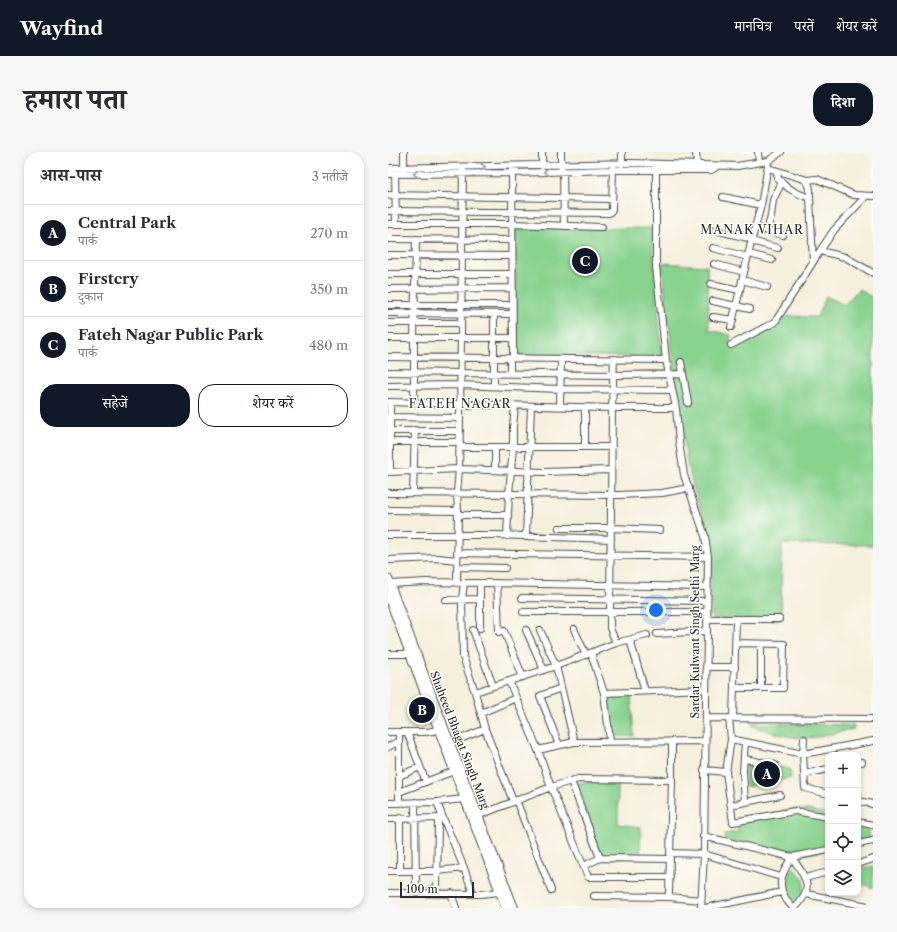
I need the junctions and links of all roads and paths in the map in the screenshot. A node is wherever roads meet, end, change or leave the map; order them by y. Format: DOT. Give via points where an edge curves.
graph roads {
  1 [pos="404,152"];
  2 [pos="542,152"];
  3 [pos="561,152"];
  4 [pos="622,152"];
  5 [pos="696,152"];
  6 [pos="758,152"];
  7 [pos="781,152"];
  8 [pos="768,161"];
  9 [pos="759,162"];
  10 [pos="622,164"];
  11 [pos="697,165"];
  12 [pos="512,166"];
  13 [pos="542,166"];
  14 [pos="724,166"];
  15 [pos="613,167"];
  16 [pos="656,167"];
  17 [pos="404,168"];
  18 [pos="562,168"];
  19 [pos="768,168"];
  20 [pos="393,170"];
  21 [pos="462,170"];
  22 [pos="777,171"];
  23 [pos="512,173"];
  24 [pos="388,174"];
  25 [pos="806,180"];
  26 [pos="782,182"];
  27 [pos="388,195"];
  28 [pos="396,195"];
  29 [pos="463,196"];
  30 [pos="866,196"];
  31 [pos="873,196"];
  32 [pos="513,197"];
  33 [pos="723,197"];
  34 [pos="564,198"];
  35 [pos="810,198"];
  36 [pos="612,199"];
  37 [pos="761,205"];
  38 [pos="388,211"];
  39 [pos="397,211"];
  40 [pos="512,211"];
  41 [pos="462,212"];
  42 [pos="564,212"];
  43 [pos="388,224"];
  44 [pos="396,224"];
  45 [pos="462,224"];
  46 [pos="512,224"];
  47 [pos="564,226"];
  48 [pos="602,227"];
  49 [pos="756,227"];
  50 [pos="715,230"];
  51 [pos="767,231"];
  52 [pos="782,235"];
  53 [pos="388,239"];
  54 [pos="416,239"];
  55 [pos="462,240"];
  56 [pos="512,240"];
  57 [pos="752,240"];
  58 [pos="713,248"];
  59 [pos="778,248"];
  60 [pos="820,251"];
  61 [pos="388,254"];
  62 [pos="416,255"];
  63 [pos="462,255"];
  64 [pos="748,255"];
  65 [pos="512,256"];
  66 [pos="772,260"];
  67 [pos="813,262"];
  68 [pos="714,264"];
  69 [pos="744,272"];
  70 [pos="873,273"];
  71 [pos="388,274"];
  72 [pos="416,274"];
  73 [pos="462,274"];
  74 [pos="512,274"];
  75 [pos="742,280"];
  76 [pos="711,284"];
  77 [pos="766,287"];
  78 [pos="462,288"];
  79 [pos="512,288"];
  80 [pos="388,289"];
  81 [pos="415,289"];
  82 [pos="740,290"];
  83 [pos="713,301"];
  84 [pos="415,304"];
  85 [pos="461,304"];
  86 [pos="388,305"];
  87 [pos="512,305"];
  88 [pos="736,306"];
  89 [pos="750,309"];
  90 [pos="388,313"];
  91 [pos="415,313"];
  92 [pos="461,314"];
  93 [pos="494,314"];
  94 [pos="512,314"];
  95 [pos="713,317"];
  96 [pos="733,320"];
  97 [pos="388,323"];
  98 [pos="415,323"];
  99 [pos="461,323"];
  100 [pos="731,327"];
  101 [pos="388,338"];
  102 [pos="414,338"];
  103 [pos="512,338"];
  104 [pos="460,339"];
  105 [pos="494,339"];
  106 [pos="731,344"];
  107 [pos="388,357"];
  108 [pos="414,357"];
  109 [pos="461,357"];
  110 [pos="494,358"];
  111 [pos="561,359"];
  112 [pos="614,359"];
  113 [pos="512,360"];
  114 [pos="666,360"];
  115 [pos="681,362"];
  116 [pos="388,372"];
  117 [pos="414,372"];
  118 [pos="460,373"];
  119 [pos="494,373"];
  120 [pos="510,373"];
  121 [pos="561,374"];
  122 [pos="683,374"];
  123 [pos="614,375"];
  124 [pos="669,375"];
  125 [pos="460,384"];
  126 [pos="414,385"];
  127 [pos="388,386"];
  128 [pos="494,386"];
  129 [pos="560,389"];
  130 [pos="613,389"];
  131 [pos="672,390"];
  132 [pos="389,402"];
  133 [pos="414,402"];
  134 [pos="688,403"];
  135 [pos="460,404"];
  136 [pos="515,406"];
  137 [pos="531,406"];
  138 [pos="560,407"];
  139 [pos="585,408"];
  140 [pos="612,408"];
  141 [pos="676,408"];
  142 [pos="389,418"];
  143 [pos="460,418"];
  144 [pos="415,430"];
  145 [pos="389,431"];
  146 [pos="460,431"];
  147 [pos="389,442"];
  148 [pos="415,442"];
  149 [pos="460,445"];
  150 [pos="529,446"];
  151 [pos="495,447"];
  152 [pos="514,447"];
  153 [pos="585,447"];
  154 [pos="612,447"];
  155 [pos="459,469"];
  156 [pos="494,470"];
  157 [pos="528,470"];
  158 [pos="611,470"];
  159 [pos="510,471"];
  160 [pos="389,472"];
  161 [pos="415,472"];
  162 [pos="689,488"];
  163 [pos="388,493"];
  164 [pos="413,493"];
  165 [pos="457,493"];
  166 [pos="509,494"];
  167 [pos="528,494"];
  168 [pos="611,495"];
  169 [pos="388,510"];
  170 [pos="458,513"];
  171 [pos="508,515"];
  172 [pos="559,528"];
  173 [pos="611,528"];
  174 [pos="660,530"];
  175 [pos="388,535"];
  176 [pos="458,536"];
  177 [pos="507,536"];
  178 [pos="526,537"];
  179 [pos="611,539"];
  180 [pos="457,556"];
  181 [pos="610,556"];
  182 [pos="708,557"];
  183 [pos="388,560"];
  184 [pos="457,567"];
  185 [pos="505,568"];
  186 [pos="389,581"];
  187 [pos="457,582"];
  188 [pos="464,583"];
  189 [pos="480,583"];
  190 [pos="497,583"];
  191 [pos="610,585"];
  192 [pos="707,587"];
  193 [pos="388,595"];
  194 [pos="522,598"];
  195 [pos="462,599"];
  196 [pos="480,599"];
  197 [pos="446,600"];
  198 [pos="610,600"];
  199 [pos="707,601"];
  200 [pos="610,611"];
  201 [pos="523,612"];
  202 [pos="707,612"];
  203 [pos="707,619"];
  204 [pos="736,619"];
  205 [pos="779,619"];
  206 [pos="480,628"];
  207 [pos="574,629"];
  208 [pos="473,630"];
  209 [pos="526,630"];
  210 [pos="540,630"];
  211 [pos="707,631"];
  212 [pos="657,634"];
  213 [pos="646,635"];
  214 [pos="630,640"];
  215 [pos="736,643"];
  216 [pos="616,644"];
  217 [pos="761,644"];
  218 [pos="388,654"];
  219 [pos="410,654"];
  220 [pos="589,654"];
  221 [pos="556,666"];
  222 [pos="706,666"];
  223 [pos="735,667"];
  224 [pos="544,670"];
  225 [pos="523,677"];
  226 [pos="509,681"];
  227 [pos="493,686"];
  228 [pos="560,688"];
  229 [pos="734,688"];
  230 [pos="760,688"];
  231 [pos="706,689"];
  232 [pos="645,691"];
  233 [pos="475,692"];
  234 [pos="604,693"];
  235 [pos="516,698"];
  236 [pos="480,713"];
  237 [pos="706,718"];
  238 [pos="731,718"];
  239 [pos="873,719"];
  240 [pos="441,729"];
  241 [pos="485,729"];
  242 [pos="388,732"];
  243 [pos="399,732"];
  244 [pos="407,732"];
  245 [pos="731,739"];
  246 [pos="804,739"];
  247 [pos="610,740"];
  248 [pos="672,740"];
  249 [pos="705,740"];
  250 [pos="399,741"];
  251 [pos="873,741"];
  252 [pos="574,742"];
  253 [pos="745,742"];
  254 [pos="450,743"];
  255 [pos="559,745"];
  256 [pos="388,747"];
  257 [pos="538,750"];
  258 [pos="803,754"];
  259 [pos="745,759"];
  260 [pos="775,765"];
  261 [pos="420,767"];
  262 [pos="704,770"];
  263 [pos="825,770"];
  264 [pos="454,771"];
  265 [pos="726,772"];
  266 [pos="804,774"];
  267 [pos="399,776"];
  268 [pos="672,780"];
  269 [pos="571,781"];
  270 [pos="426,782"];
  271 [pos="551,787"];
  272 [pos="399,792"];
  273 [pos="825,793"];
  274 [pos="780,795"];
  275 [pos="464,798"];
  276 [pos="514,801"];
  277 [pos="399,802"];
  278 [pos="415,802"];
  279 [pos="437,802"];
  280 [pos="745,802"];
  281 [pos="861,802"];
  282 [pos="388,803"];
  283 [pos="873,804"];
  284 [pos="731,805"];
  285 [pos="477,816"];
  286 [pos="825,816"];
  287 [pos="400,818"];
  288 [pos="415,818"];
  289 [pos="440,818"];
  290 [pos="388,819"];
  291 [pos="861,823"];
  292 [pos="873,825"];
  293 [pos="703,836"];
  294 [pos="873,841"];
  295 [pos="861,843"];
  296 [pos="825,851"];
  297 [pos="704,854"];
  298 [pos="670,856"];
  299 [pos="792,857"];
  300 [pos="600,858"];
  301 [pos="873,860"];
  302 [pos="861,863"];
  303 [pos="584,866"];
  304 [pos="464,868"];
  305 [pos="416,870"];
  306 [pos="388,871"];
  307 [pos="400,871"];
  308 [pos="437,871"];
  309 [pos="825,873"];
  310 [pos="670,877"];
  311 [pos="781,877"];
  312 [pos="805,878"];
  313 [pos="551,890"];
  314 [pos="500,892"];
  315 [pos="782,892"];
  316 [pos="388,893"];
  317 [pos="416,893"];
  318 [pos="431,893"];
  319 [pos="451,893"];
  320 [pos="473,893"];
  321 [pos="669,893"];
  322 [pos="806,894"];
  323 [pos="594,896"];
  324 [pos="701,900"];
  325 [pos="873,907"];
  326 [pos="456,908"];
  327 [pos="506,908"];
  328 [pos="514,908"];
  329 [pos="701,908"];
  330 [pos="705,908"];
  331 [pos="794,908"];
  1 -- 17 [label="street"];
  2 -- 13 [label="street"];
  3 -- 18 [label="street"];
  4 -- 10 [label="street"];
  5 -- 11 [label="street"];
  6 -- 9 [label="street"];
  7 -- 8 [label="street"];
  8 -- 9 [label="street"];
  8 -- 19 [label="street"];
  9 -- 14 [label="street"];
  10 -- 15 [label="street"];
  10 -- 16 [label="street"];
  11 -- 14 [label="street"];
  11 -- 16 [label="street"];
  12 -- 13 [label="street"];
  21 -- 12 [label="street, one-way"];
  12 -- 23 [label="street"];
  13 -- 18 [label="street"];
  14 -- 16 [label="street" via="711,170"];
  15 -- 16 [label="street"];
  15 -- 18 [label="street"];
  15 -- 36 [label="street"];
  16 -- 114 [label="street, Sardar Kulwant Singh Sethi Marg" via="656,266"];
  17 -- 20 [label="street"];
  17 -- 21 [label="street"];
  18 -- 23 [label="street, one-way"];
  18 -- 34 [label="street"];
  19 -- 22 [label="street"];
  19 -- 37 [label="street"];
  21 -- 20 [label="street, one-way"];
  20 -- 24 [label="street"];
  20 -- 28 [label="street"];
  21 -- 23 [label="street"];
  21 -- 29 [label="street"];
  22 -- 25 [label="street"];
  22 -- 26 [label="street" via="778,179"];
  23 -- 32 [label="street"];
  25 -- 30 [label="street" via="817,179 854,194"];
  25 -- 35 [label="street" via="810,188"];
  26 -- 35 [label="street" via="793,191"];
  26 -- 51 [label="street" via="773,200"];
  27 -- 28 [label="street"];
  28 -- 29 [label="street"];
  28 -- 39 [label="street"];
  29 -- 32 [label="street"];
  29 -- 41 [label="street"];
  30 -- 31 [label="street"];
  30 -- 60 [label="street" via="834,230"];
  32 -- 34 [label="street"];
  32 -- 40 [label="street"];
  33 -- 37 [label="street"];
  34 -- 36 [label="street"];
  34 -- 42 [label="street"];
  35 -- 67 [label="street"];
  36 -- 42 [label="street" via="612,210 609,213"];
  37 -- 49 [label="street"];
  38 -- 39 [label="street"];
  39 -- 41 [label="street"];
  39 -- 44 [label="street"];
  40 -- 41 [label="street"];
  40 -- 42 [label="street"];
  40 -- 46 [label="street"];
  41 -- 45 [label="street"];
  42 -- 47 [label="street"];
  43 -- 44 [label="street"];
  44 -- 45 [label="street"];
  45 -- 46 [label="street"];
  45 -- 55 [label="street"];
  46 -- 47 [label="street"];
  46 -- 56 [label="street"];
  47 -- 48 [label="street"];
  49 -- 51 [label="street"];
  49 -- 57 [label="street"];
  50 -- 57 [label="street"];
  51 -- 52 [label="street"];
  53 -- 54 [label="street"];
  54 -- 55 [label="street"];
  54 -- 62 [label="street"];
  55 -- 56 [label="street"];
  55 -- 63 [label="street"];
  56 -- 65 [label="street"];
  57 -- 59 [label="street"];
  57 -- 64 [label="street"];
  58 -- 64 [label="street"];
  60 -- 67 [label="street"];
  60 -- 70 [label="street" via="845,257"];
  61 -- 62 [label="street"];
  62 -- 63 [label="street"];
  62 -- 72 [label="street"];
  63 -- 65 [label="street"];
  63 -- 73 [label="street"];
  64 -- 66 [label="street"];
  64 -- 69 [label="street"];
  65 -- 74 [label="street"];
  67 -- 106 [label="street" via="775,322"];
  68 -- 69 [label="street"];
  69 -- 75 [label="street"];
  71 -- 72 [label="street"];
  72 -- 73 [label="street"];
  72 -- 81 [label="street"];
  73 -- 74 [label="street"];
  73 -- 78 [label="street"];
  74 -- 79 [label="street"];
  75 -- 77 [label="street"];
  75 -- 82 [label="street"];
  76 -- 82 [label="street"];
  78 -- 79 [label="street"];
  78 -- 81 [label="street"];
  78 -- 85 [label="street"];
  79 -- 87 [label="street"];
  80 -- 81 [label="street"];
  81 -- 84 [label="street"];
  82 -- 88 [label="street"];
  83 -- 88 [label="street"];
  84 -- 85 [label="street"];
  84 -- 86 [label="street"];
  84 -- 91 [label="street"];
  85 -- 87 [label="street"];
  85 -- 92 [label="street"];
  87 -- 94 [label="street"];
  88 -- 89 [label="street"];
  88 -- 96 [label="street"];
  90 -- 91 [label="street"];
  91 -- 92 [label="street"];
  91 -- 98 [label="street"];
  92 -- 93 [label="street"];
  92 -- 99 [label="street"];
  93 -- 94 [label="street"];
  93 -- 105 [label="street"];
  94 -- 103 [label="street"];
  95 -- 96 [label="street"];
  96 -- 100 [label="street"];
  97 -- 98 [label="street"];
  98 -- 99 [label="street"];
  98 -- 102 [label="street"];
  99 -- 104 [label="street"];
  101 -- 102 [label="street"];
  102 -- 104 [label="street"];
  102 -- 108 [label="street"];
  103 -- 105 [label="street"];
  103 -- 113 [label="street"];
  104 -- 105 [label="street"];
  104 -- 109 [label="street"];
  105 -- 110 [label="street"];
  107 -- 108 [label="street"];
  108 -- 109 [label="street"];
  108 -- 117 [label="street"];
  109 -- 110 [label="street"];
  109 -- 118 [label="street"];
  110 -- 113 [label="street"];
  110 -- 119 [label="street"];
  111 -- 112 [label="street"];
  111 -- 113 [label="street"];
  111 -- 121 [label="street"];
  112 -- 114 [label="street"];
  112 -- 123 [label="street"];
  113 -- 120 [label="street"];
  114 -- 124 [label="street, Sardar Kulwant Singh Sethi Marg"];
  115 -- 122 [label="street"];
  116 -- 117 [label="street"];
  117 -- 118 [label="street"];
  117 -- 126 [label="street"];
  118 -- 119 [label="street"];
  118 -- 125 [label="street"];
  119 -- 120 [label="street"];
  119 -- 128 [label="street"];
  120 -- 121 [label="street"];
  121 -- 123 [label="street"];
  121 -- 129 [label="street"];
  122 -- 124 [label="street"];
  122 -- 134 [label="street"];
  123 -- 124 [label="street"];
  123 -- 130 [label="street"];
  124 -- 131 [label="street, Sardar Kulwant Singh Sethi Marg"];
  125 -- 126 [label="street"];
  125 -- 128 [label="street"];
  125 -- 135 [label="street"];
  126 -- 127 [label="street"];
  126 -- 133 [label="street"];
  128 -- 129 [label="street"];
  129 -- 130 [label="street"];
  129 -- 138 [label="street"];
  130 -- 131 [label="street"];
  130 -- 140 [label="street"];
  131 -- 141 [label="street, Sardar Kulwant Singh Sethi Marg"];
  132 -- 133 [label="street"];
  132 -- 142 [label="street"];
  133 -- 135 [label="street"];
  135 -- 136 [label="street"];
  135 -- 143 [label="street"];
  136 -- 137 [label="street"];
  136 -- 152 [label="street"];
  137 -- 138 [label="street"];
  137 -- 150 [label="street"];
  138 -- 139 [label="street"];
  139 -- 140 [label="street"];
  139 -- 153 [label="street"];
  140 -- 141 [label="street"];
  140 -- 154 [label="street"];
  141 -- 162 [label="street, Sardar Kulwant Singh Sethi Marg" via="678,442"];
  142 -- 143 [label="street"];
  142 -- 145 [label="street"];
  143 -- 146 [label="street"];
  144 -- 145 [label="street"];
  144 -- 146 [label="street"];
  144 -- 148 [label="street"];
  145 -- 147 [label="street"];
  146 -- 149 [label="street"];
  147 -- 148 [label="street"];
  147 -- 160 [label="street"];
  148 -- 149 [label="street"];
  148 -- 161 [label="street"];
  149 -- 151 [label="street"];
  149 -- 155 [label="street"];
  150 -- 152 [label="street"];
  150 -- 153 [label="street"];
  150 -- 157 [label="street"];
  151 -- 152 [label="street"];
  151 -- 156 [label="street"];
  152 -- 159 [label="street"];
  153 -- 154 [label="street"];
  154 -- 158 [label="street"];
  155 -- 156 [label="street"];
  155 -- 161 [label="street"];
  155 -- 165 [label="street"];
  156 -- 159 [label="street"];
  157 -- 158 [label="street"];
  157 -- 159 [label="street"];
  157 -- 167 [label="street"];
  158 -- 168 [label="street"];
  159 -- 166 [label="street"];
  160 -- 161 [label="street"];
  161 -- 164 [label="street"];
  162 -- 168 [label="street" via="662,493"];
  162 -- 182 [label="street, Sardar Kulwant Singh Sethi Marg" via="705,536"];
  163 -- 164 [label="street"];
  164 -- 165 [label="street"];
  165 -- 166 [label="street"];
  165 -- 170 [label="street"];
  166 -- 167 [label="street"];
  166 -- 171 [label="street"];
  167 -- 168 [label="street"];
  167 -- 178 [label="street"];
  168 -- 173 [label="street"];
  169 -- 170 [label="street"];
  170 -- 171 [label="street"];
  170 -- 176 [label="street"];
  171 -- 177 [label="street"];
  172 -- 173 [label="street"];
  173 -- 174 [label="street"];
  173 -- 179 [label="street"];
  175 -- 176 [label="street"];
  176 -- 177 [label="street"];
  176 -- 180 [label="street"];
  177 -- 178 [label="street"];
  178 -- 179 [label="street"];
  179 -- 181 [label="street"];
  180 -- 181 [label="street"];
  180 -- 183 [label="street"];
  180 -- 184 [label="street"];
  181 -- 182 [label="street"];
  181 -- 191 [label="street"];
  182 -- 192 [label="street, Sardar Kulwant Singh Sethi Marg"];
  184 -- 185 [label="street"];
  184 -- 187 [label="street"];
  186 -- 187 [label="street"];
  186 -- 240 [label="main road, Shaheed Bhagat Singh Marg"];
  187 -- 188 [label="street"];
  188 -- 189 [label="street"];
  188 -- 195 [label="street"];
  189 -- 190 [label="street"];
  189 -- 196 [label="street"];
  190 -- 191 [label="street"];
  190 -- 225 [label="street" via="502,632"];
  191 -- 192 [label="street"];
  191 -- 198 [label="street"];
  192 -- 199 [label="street, Sardar Kulwant Singh Sethi Marg"];
  193 -- 219 [label="main road, Shaheed Bhagat Singh Marg"];
  194 -- 198 [label="street"];
  195 -- 196 [label="street"];
  195 -- 197 [label="street"];
  195 -- 233 [label="street" via="463,657"];
  196 -- 206 [label="street"];
  198 -- 199 [label="street"];
  198 -- 200 [label="street"];
  199 -- 202 [label="street, Sardar Kulwant Singh Sethi Marg"];
  200 -- 201 [label="street"];
  200 -- 202 [label="street"];
  200 -- 216 [label="street" via="610,628"];
  202 -- 203 [label="street, Sardar Kulwant Singh Sethi Marg"];
  203 -- 204 [label="street"];
  203 -- 211 [label="street, Sardar Kulwant Singh Sethi Marg"];
  204 -- 205 [label="street"];
  204 -- 215 [label="street"];
  207 -- 220 [label="street"];
  208 -- 227 [label="street"];
  209 -- 224 [label="street"];
  210 -- 221 [label="street"];
  211 -- 212 [label="street"];
  211 -- 222 [label="street, Sardar Kulwant Singh Sethi Marg"];
  213 -- 214 [label="street"];
  214 -- 216 [label="street"];
  214 -- 232 [label="street"];
  215 -- 217 [label="street"];
  215 -- 223 [label="street"];
  216 -- 220 [label="street"];
  217 -- 230 [label="street"];
  217 -- 230 [label="street" via="784,644 783,688"];
  218 -- 219 [label="street"];
  219 -- 240 [label="main road, Shaheed Bhagat Singh Marg"];
  220 -- 221 [label="street"];
  220 -- 234 [label="street"];
  221 -- 224 [label="street"];
  221 -- 228 [label="street"];
  222 -- 223 [label="street"];
  222 -- 231 [label="street, Sardar Kulwant Singh Sethi Marg"];
  223 -- 229 [label="street"];
  224 -- 225 [label="street"];
  225 -- 226 [label="street"];
  226 -- 227 [label="street"];
  226 -- 235 [label="street"];
  227 -- 233 [label="street"];
  228 -- 252 [label="street"];
  228 -- 255 [label="street" via="540,696"];
  229 -- 230 [label="street"];
  229 -- 238 [label="street"];
  231 -- 232 [label="street"];
  231 -- 237 [label="street, Sardar Kulwant Singh Sethi Marg"];
  232 -- 234 [label="street"];
  233 -- 236 [label="street"];
  234 -- 247 [label="street"];
  235 -- 236 [label="street"];
  235 -- 257 [label="street"];
  236 -- 241 [label="street"];
  237 -- 238 [label="street"];
  237 -- 249 [label="street, Sardar Kulwant Singh Sethi Marg"];
  238 -- 239 [label="street"];
  238 -- 245 [label="street"];
  240 -- 244 [label="street"];
  240 -- 254 [label="main road, Shaheed Bhagat Singh Marg"];
  240 -- 264 [label="main road, Shaheed Bhagat Singh Marg"];
  241 -- 254 [label="street"];
  241 -- 276 [label="street"];
  242 -- 243 [label="street"];
  243 -- 244 [label="street"];
  243 -- 250 [label="street"];
  244 -- 261 [label="street"];
  245 -- 253 [label="street"];
  245 -- 265 [label="street"];
  246 -- 258 [label="street"];
  247 -- 248 [label="street"];
  247 -- 252 [label="street"];
  248 -- 249 [label="street"];
  248 -- 268 [label="street"];
  249 -- 262 [label="street, Sardar Kulwant Singh Sethi Marg"];
  250 -- 256 [label="street"];
  250 -- 267 [label="street"];
  251 -- 258 [label="street"];
  252 -- 255 [label="street"];
  253 -- 258 [label="street"];
  253 -- 259 [label="street"];
  254 -- 285 [label="main road, Shaheed Bhagat Singh Marg"];
  255 -- 257 [label="street"];
  257 -- 271 [label="street"];
  258 -- 266 [label="street"];
  259 -- 260 [label="street"];
  259 -- 280 [label="street"];
  261 -- 267 [label="street"];
  261 -- 270 [label="street"];
  262 -- 265 [label="street"];
  262 -- 293 [label="street, Sardar Kulwant Singh Sethi Marg"];
  263 -- 266 [label="street"];
  264 -- 270 [label="street"];
  264 -- 275 [label="main road, Shaheed Bhagat Singh Marg"];
  265 -- 284 [label="street"];
  266 -- 273 [label="street" via="805,788"];
  267 -- 272 [label="street"];
  268 -- 269 [label="street"];
  268 -- 298 [label="street"];
  269 -- 271 [label="street"];
  269 -- 300 [label="street"];
  270 -- 272 [label="street"];
  271 -- 276 [label="street"];
  271 -- 303 [label="street"];
  272 -- 277 [label="street"];
  274 -- 280 [label="street"];
  275 -- 279 [label="street"];
  275 -- 314 [label="main road, Shaheed Bhagat Singh Marg"];
  276 -- 285 [label="street"];
  276 -- 313 [label="street"];
  277 -- 278 [label="street"];
  277 -- 282 [label="street"];
  278 -- 279 [label="street"];
  278 -- 288 [label="street"];
  279 -- 289 [label="street"];
  280 -- 284 [label="street"];
  281 -- 283 [label="street"];
  284 -- 286 [label="street" via="733,822 795,811"];
  285 -- 328 [label="main road, Shaheed Bhagat Singh Marg"];
  287 -- 288 [label="street"];
  287 -- 290 [label="street"];
  287 -- 307 [label="street"];
  288 -- 289 [label="street"];
  288 -- 305 [label="street"];
  289 -- 304 [label="street"];
  289 -- 308 [label="street"];
  291 -- 292 [label="street"];
  293 -- 297 [label="street, Sardar Kulwant Singh Sethi Marg"];
  293 -- 299 [label="street"];
  294 -- 295 [label="street"];
  296 -- 299 [label="street"];
  297 -- 298 [label="street"];
  297 -- 311 [label="street"];
  297 -- 324 [label="street, Sardar Kulwant Singh Sethi Marg"];
  298 -- 300 [label="street"];
  298 -- 310 [label="street"];
  299 -- 311 [label="street"];
  299 -- 312 [label="street"];
  300 -- 303 [label="street"];
  301 -- 302 [label="street"];
  303 -- 310 [label="street" via="588,877"];
  304 -- 308 [label="street"];
  304 -- 320 [label="street"];
  305 -- 307 [label="street"];
  305 -- 308 [label="street"];
  305 -- 317 [label="street"];
  306 -- 307 [label="street"];
  308 -- 318 [label="street" via="437,889 431,889"];
  309 -- 312 [label="street"];
  310 -- 321 [label="street"];
  311 -- 315 [label="street"];
  312 -- 322 [label="street"];
  314 -- 320 [label="street"];
  314 -- 327 [label="main road, Shaheed Bhagat Singh Marg"];
  315 -- 330 [label="street"];
  315 -- 331 [label="street" via="786,901"];
  316 -- 317 [label="street"];
  317 -- 318 [label="street"];
  318 -- 319 [label="street"];
  319 -- 320 [label="street"];
  319 -- 326 [label="street"];
  322 -- 325 [label="street"];
  322 -- 331 [label="street"];
  323 -- 324 [label="street"];
  324 -- 329 [label="street, Sardar Kulwant Singh Sethi Marg"];
}
